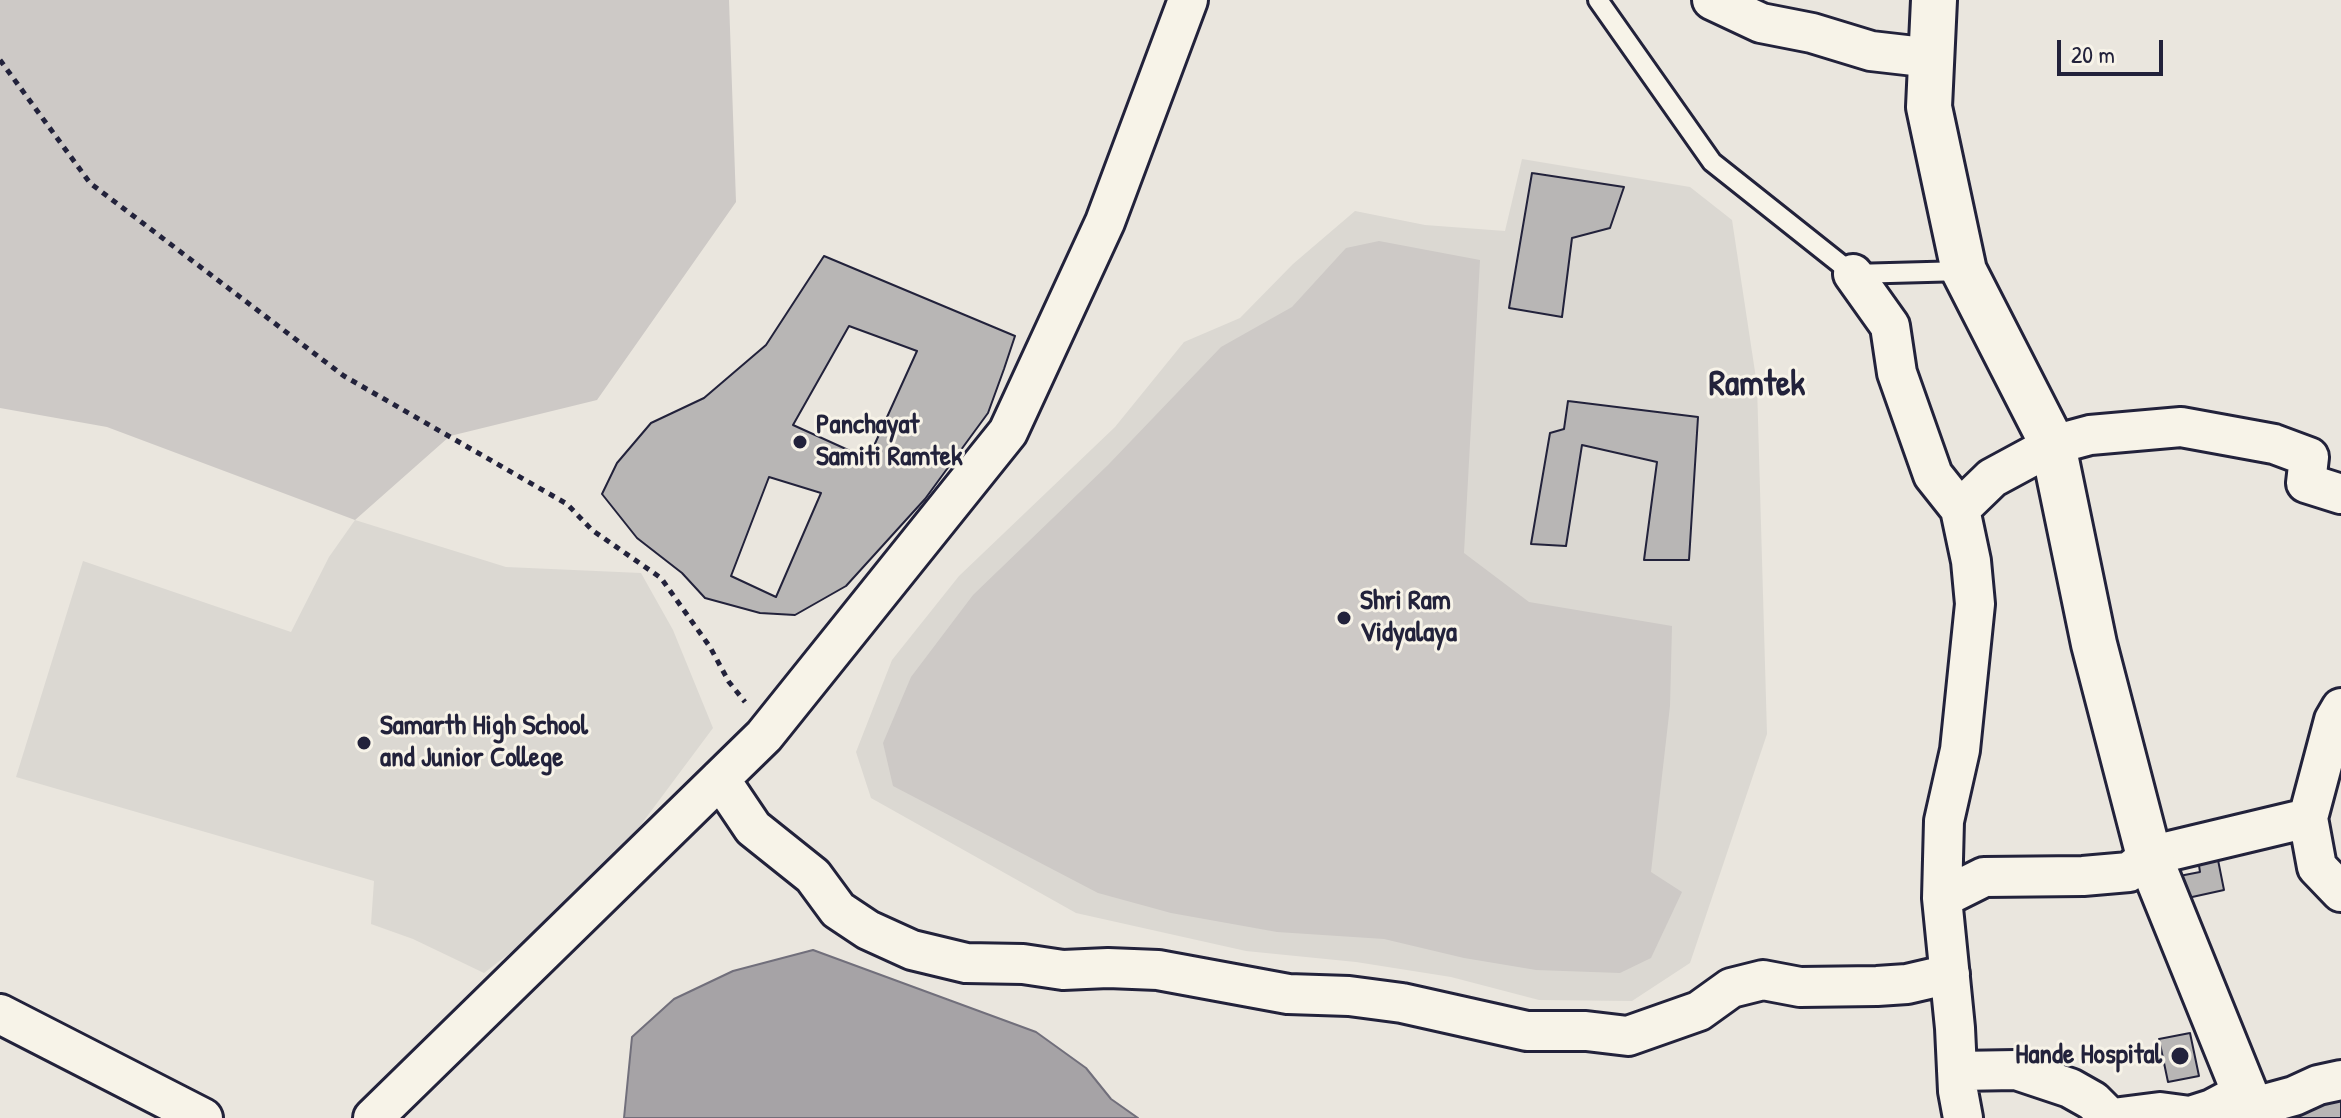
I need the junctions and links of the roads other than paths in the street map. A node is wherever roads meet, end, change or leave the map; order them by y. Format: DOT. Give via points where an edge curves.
graph roads {
  1 [pos="1188,0"];
  2 [pos="1598,0"];
  3 [pos="1712,0"];
  4 [pos="1934,0"];
  5 [pos="1932,58"];
  6 [pos="1964,271"];
  7 [pos="1853,274"];
  8 [pos="2053,445"];
  9 [pos="2341,494"];
  10 [pos="1960,509"];
  11 [pos="2341,708"];
  12 [pos="720,779"];
  13 [pos="2308,818"];
  14 [pos="2149,856"];
  15 [pos="2341,892"];
  16 [pos="1942,898"];
  17 [pos="1950,974"];
  18 [pos="0,1014"];
  19 [pos="1957,1071"];
  20 [pos="2341,1080"];
  21 [pos="2250,1106"];
  22 [pos="203,1118"];
  23 [pos="373,1118"];
  24 [pos="1963,1118"];
  25 [pos="2112,1118"];
  1 -- 12 [label="street" via="1105,222 1008,432 768,731"];
  2 -- 7 [label="lane" via="1712,162"];
  3 -- 5 [label="street" via="1761,23 1871,51"];
  4 -- 5 [label="main road"];
  5 -- 6 [label="main road" via="1929,107"];
  6 -- 7 [label="lane"];
  6 -- 8 [label="main road"];
  7 -- 10 [label="street" via="1890,326 1897,373 1933,475"];
  8 -- 9 [label="street" via="2090,435 2181,427 2274,444 2309,457 2306,483"];
  8 -- 10 [label="street" via="1992,478"];
  8 -- 14 [label="main road" via="2094,644"];
  10 -- 16 [label="street" via="1975,604 1960,750 1944,821"];
  11 -- 13 [label="street"];
  12 -- 17 [label="street" via="753,828 813,876 838,910 912,950 966,963 1158,970 1288,994 1402,1003 1527,1031 1628,1036 1699,1011 1731,988 1763,980 1800,987 1877,986"];
  12 -- 23 [label="street"];
  13 -- 14 [label="street"];
  13 -- 15 [label="street" via="2317,867"];
  14 -- 16 [label="street" via="2129,872 1984,877"];
  14 -- 21 [label="main road"];
  16 -- 17 [label="street"];
  17 -- 19 [label="street"];
  18 -- 22 [label="street"];
  19 -- 24 [label="street"];
  19 -- 25 [label="street" via="2016,1070 2070,1088"];
  20 -- 21 [label="street"];
  21 -- 25 [label="street" via="2190,1116 2160,1112"];
}
